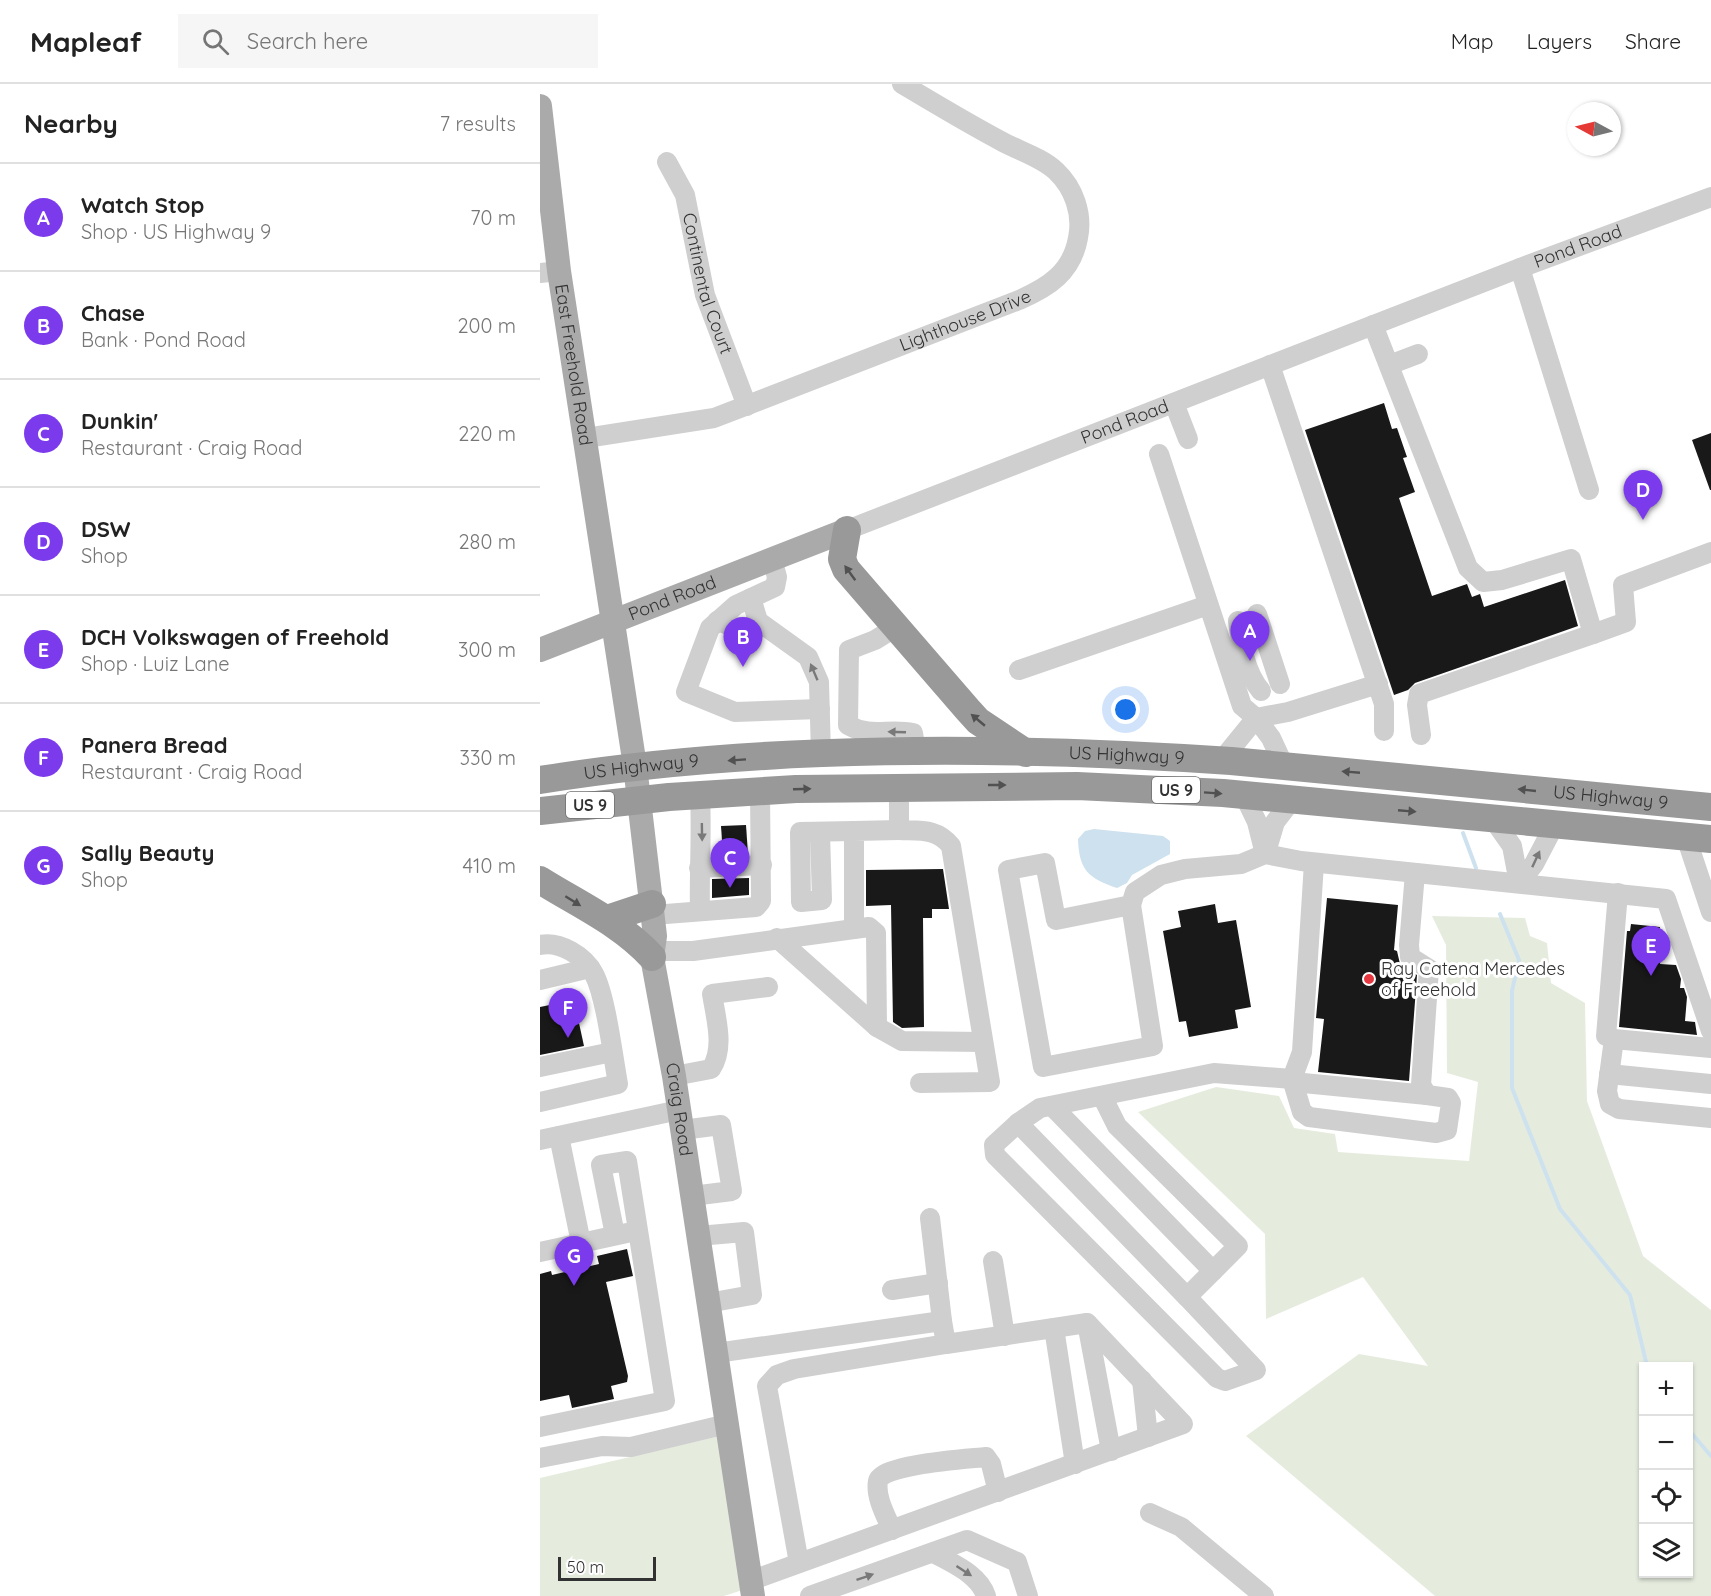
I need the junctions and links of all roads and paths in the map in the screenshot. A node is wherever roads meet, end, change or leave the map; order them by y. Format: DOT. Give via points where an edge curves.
graph roads {
  1 [pos="902,84"];
  2 [pos="540,106"];
  3 [pos="667,162"];
  4 [pos="1711,197"];
  5 [pos="1520,268"];
  6 [pos="549,272"];
  7 [pos="1373,325"];
  8 [pos="1418,354"];
  9 [pos="1270,365"];
  10 [pos="1389,365"];
  11 [pos="1174,403"];
  12 [pos="747,406"];
  13 [pos="586,438"];
  14 [pos="1188,439"];
  15 [pos="1159,454"];
  16 [pos="1590,490"];
  17 [pos="847,530"];
  18 [pos="1711,552"];
  19 [pos="772,559"];
  20 [pos="751,598"];
  21 [pos="1208,605"];
  22 [pos="1257,614"];
  23 [pos="717,621"];
  24 [pos="612,623"];
  25 [pos="896,627"];
  26 [pos="1593,634"];
  27 [pos="790,644"];
  28 [pos="540,650"];
  29 [pos="1019,670"];
  30 [pos="1378,684"];
  31 [pos="1239,699"];
  32 [pos="820,709"];
  33 [pos="1256,718"];
  34 [pos="1384,731"];
  35 [pos="1421,735"];
  36 [pos="862,743"];
  37 [pos="1026,753"];
  38 [pos="822,755"];
  39 [pos="1221,760"];
  40 [pos="635,766"];
  41 [pos="1284,766"];
  42 [pos="540,780"];
  43 [pos="899,786"];
  44 [pos="760,791"];
  45 [pos="700,795"];
  46 [pos="1244,795"];
  47 [pos="639,800"];
  48 [pos="1292,800"];
  49 [pos="1711,807"];
  50 [pos="540,811"];
  51 [pos="1493,819"];
  52 [pos="1555,824"];
  53 [pos="899,830"];
  54 [pos="854,831"];
  55 [pos="820,833"];
  56 [pos="1698,838"];
  57 [pos="1265,854"];
  58 [pos="1314,863"];
  59 [pos="762,865"];
  60 [pos="699,868"];
  61 [pos="1415,873"];
  62 [pos="540,880"];
  63 [pos="1519,883"];
  64 [pos="1618,893"];
  65 [pos="1131,905"];
  66 [pos="652,909"];
  67 [pos="700,910"];
  68 [pos="1711,912"];
  69 [pos="607,919"];
  70 [pos="854,929"];
  71 [pos="777,938"];
  72 [pos="540,945"];
  73 [pos="653,954"];
  74 [pos="590,968"];
  75 [pos="540,980"];
  76 [pos="768,987"];
  77 [pos="877,1027"];
  78 [pos="1711,1031"];
  79 [pos="1614,1039"];
  80 [pos="983,1042"];
  81 [pos="1711,1048"];
  82 [pos="612,1052"];
  83 [pos="540,1067"];
  84 [pos="1609,1074"];
  85 [pos="674,1076"];
  86 [pos="1293,1080"];
  87 [pos="920,1083"];
  88 [pos="1711,1084"];
  89 [pos="1102,1095"];
  90 [pos="1427,1095"];
  91 [pos="540,1102"];
  92 [pos="1052,1106"];
  93 [pos="1711,1118"];
  94 [pos="680,1120"];
  95 [pos="1018,1123"];
  96 [pos="550,1138"];
  97 [pos="692,1196"];
  98 [pos="930,1218"];
  99 [pos="638,1230"];
  100 [pos="615,1235"];
  101 [pos="698,1236"];
  102 [pos="581,1243"];
  103 [pos="540,1252"];
  104 [pos="993,1261"];
  105 [pos="1213,1271"];
  106 [pos="939,1283"];
  107 [pos="892,1290"];
  108 [pos="1187,1297"];
  109 [pos="708,1303"];
  110 [pos="942,1321"];
  111 [pos="1087,1323"];
  112 [pos="1054,1328"];
  113 [pos="1005,1335"];
  114 [pos="946,1344"];
  115 [pos="716,1353"];
  116 [pos="1142,1380"];
  117 [pos="572,1421"];
  118 [pos="727,1424"];
  119 [pos="540,1427"];
  120 [pos="1148,1437"];
  121 [pos="586,1449"];
  122 [pos="1111,1451"];
  123 [pos="540,1458"];
  124 [pos="1075,1464"];
  125 [pos="998,1492"];
  126 [pos="1150,1513"];
  127 [pos="892,1530"];
  128 [pos="934,1553"];
  129 [pos="799,1563"];
  130 [pos="752,1588"];
  131 [pos="810,1596"];
  132 [pos="986,1596"];
  133 [pos="1028,1596"];
  134 [pos="1264,1596"];
  1 -- 12 [label="street, Lighthouse Drive" via="1057,172 1073,194 1078,212 1080,230 1073,257 1063,273 1041,291"];
  2 -- 6 [label="main road, East Freehold Road"];
  3 -- 12 [label="street, Continental Court" via="685,195 705,295"];
  4 -- 5 [label="street, Pond Road"];
  5 -- 7 [label="street, Pond Road"];
  5 -- 16 [label="street"];
  6 -- 13 [label="main road, East Freehold Road"];
  7 -- 9 [label="street, Pond Road"];
  7 -- 10 [label="street"];
  8 -- 10 [label="street"];
  9 -- 11 [label="street, Pond Road"];
  9 -- 30 [label="street"];
  10 -- 26 [label="street" via="1468,568 1483,582 1571,560"];
  11 -- 14 [label="street"];
  11 -- 17 [label="street, Pond Road"];
  12 -- 13 [label="street, Lighthouse Drive" via="714,418"];
  13 -- 24 [label="main road, East Freehold Road"];
  15 -- 21 [label="street"];
  17 -- 19 [label="main road, Pond Road"];
  25 -- 17 [label="highway, one-way" via="846,569 842,559"];
  18 -- 26 [label="street" via="1623,585 1626,622"];
  19 -- 20 [label="street" via="777,577 775,587"];
  19 -- 24 [label="main road, Pond Road"];
  20 -- 23 [label="street"];
  20 -- 27 [label="street" via="758,621"];
  21 -- 29 [label="street"];
  21 -- 31 [label="street"];
  22 -- 31 [label="street" via="1270,688"];
  23 -- 27 [label="street"];
  23 -- 32 [label="street" via="710,628 686,692 735,712"];
  24 -- 28 [label="main road, Pond Road"];
  24 -- 40 [label="main road, Craig Road"];
  25 -- 36 [label="street" via="849,650 848,725"];
  37 -- 25 [label="highway, one-way" via="978,721"];
  26 -- 35 [label="street" via="1419,694"];
  32 -- 27 [label="street, one-way" via="819,682 808,657"];
  30 -- 33 [label="street"];
  30 -- 34 [label="street" via="1384,704"];
  31 -- 33 [label="street"];
  32 -- 38 [label="street"];
  33 -- 39 [label="street"];
  33 -- 41 [label="street"];
  37 -- 36 [label="highway, US Highway 9 / US 9, one-way" via="916,752"];
  36 -- 38 [label="highway, US Highway 9 / US 9"];
  37 -- 39 [label="highway, US Highway 9 / US 9"];
  38 -- 40 [label="highway, US Highway 9 / US 9, one-way"];
  39 -- 41 [label="highway, US Highway 9 / US 9"];
  40 -- 42 [label="highway, US Highway 9 / US 9"];
  40 -- 47 [label="main road, Craig Road"];
  49 -- 41 [label="highway, US Highway 9 / US 9, one-way"];
  44 -- 43 [label="highway, US Highway 9 / US 9, one-way"];
  43 -- 46 [label="highway, US Highway 9 / US 9, one-way" via="1077,786"];
  43 -- 53 [label="street"];
  44 -- 45 [label="highway, US Highway 9 / US 9"];
  44 -- 59 [label="street"];
  45 -- 47 [label="highway, US Highway 9 / US 9"];
  45 -- 60 [label="street, one-way"];
  46 -- 48 [label="highway, US Highway 9 / US 9"];
  46 -- 57 [label="street" via="1257,822"];
  47 -- 50 [label="highway, US Highway 9 / US 9"];
  47 -- 66 [label="main road, Craig Road"];
  48 -- 51 [label="highway, US Highway 9 / US 9, one-way"];
  48 -- 57 [label="street" via="1275,822"];
  51 -- 52 [label="highway, US Highway 9 / US 9"];
  51 -- 63 [label="street" via="1512,846"];
  52 -- 56 [label="highway, US Highway 9 / US 9"];
  63 -- 52 [label="street, one-way"];
  53 -- 54 [label="street"];
  53 -- 80 [label="street" via="931,831 943,835 951,846"];
  54 -- 55 [label="street"];
  54 -- 70 [label="street"];
  56 -- 68 [label="street"];
  57 -- 58 [label="street"];
  57 -- 65 [label="street" via="1241,864 1161,875 1135,892"];
  58 -- 61 [label="street"];
  58 -- 86 [label="street" via="1302,1052"];
  59 -- 60 [label="street"];
  59 -- 67 [label="street" via="763,893 756,907"];
  60 -- 67 [label="street"];
  61 -- 63 [label="street"];
  61 -- 90 [label="street" via="1409,945 1410,957 1429,969 1421,1085"];
  62 -- 69 [label="highway, one-way"];
  63 -- 64 [label="street"];
  64 -- 78 [label="street" via="1666,899"];
  64 -- 79 [label="street" via="1606,1036"];
  65 -- 65 [label="street" via="1153,1046 1043,1067 1008,870 1045,863 1056,920"];
  66 -- 67 [label="street"];
  66 -- 69 [label="highway"];
  66 -- 73 [label="main road, Craig Road"];
  69 -- 73 [label="highway"];
  70 -- 71 [label="street"];
  70 -- 77 [label="street" via="869,927 876,933"];
  71 -- 73 [label="street"];
  71 -- 77 [label="street"];
  72 -- 74 [label="street" via="558,944"];
  73 -- 85 [label="main road, Craig Road"];
  74 -- 75 [label="street"];
  74 -- 82 [label="street" via="597,982"];
  76 -- 85 [label="street" via="712,994 719,1043 716,1061 711,1070"];
  77 -- 80 [label="street" via="902,1041"];
  79 -- 81 [label="street"];
  79 -- 84 [label="street"];
  80 -- 87 [label="street" via="990,1082"];
  82 -- 83 [label="street"];
  82 -- 91 [label="street" via="618,1084"];
  84 -- 88 [label="street"];
  84 -- 93 [label="street" via="1610,1104 1619,1109"];
  85 -- 94 [label="main road, Craig Road"];
  86 -- 89 [label="street" via="1214,1073"];
  86 -- 90 [label="street"];
  86 -- 90 [label="street" via="1302,1112 1309,1117 1436,1133 1447,1130 1448,1098"];
  89 -- 92 [label="street"];
  89 -- 105 [label="street" via="1116,1126 1238,1246"];
  92 -- 95 [label="street" via="1040,1108"];
  92 -- 105 [label="street"];
  94 -- 96 [label="street"];
  94 -- 97 [label="main road, Craig Road"];
  94 -- 97 [label="street" via="721,1125 732,1191"];
  95 -- 108 [label="street"];
  95 -- 108 [label="street" via="994,1145 995,1155 1217,1378 1225,1381 1256,1370"];
  96 -- 102 [label="street"];
  97 -- 101 [label="main road, Craig Road"];
  98 -- 106 [label="street"];
  99 -- 100 [label="street"];
  99 -- 100 [label="street" via="627,1161 601,1165"];
  99 -- 117 [label="street" via="665,1401"];
  100 -- 102 [label="street"];
  101 -- 109 [label="main road, Craig Road"];
  101 -- 109 [label="street" via="744,1232 752,1295"];
  102 -- 103 [label="street"];
  104 -- 113 [label="street"];
  105 -- 108 [label="street"];
  106 -- 107 [label="street"];
  106 -- 110 [label="street"];
  109 -- 115 [label="main road, Craig Road"];
  110 -- 114 [label="street"];
  110 -- 115 [label="street"];
  111 -- 112 [label="street"];
  111 -- 116 [label="street"];
  111 -- 122 [label="street"];
  112 -- 113 [label="street"];
  112 -- 124 [label="street"];
  113 -- 114 [label="street"];
  114 -- 129 [label="street" via="794,1369 777,1375 767,1386"];
  115 -- 118 [label="main road, Craig Road"];
  116 -- 120 [label="street"];
  116 -- 120 [label="street" via="1183,1424"];
  117 -- 119 [label="street"];
  117 -- 121 [label="street"];
  118 -- 121 [label="street" via="631,1447"];
  118 -- 130 [label="main road, Craig Road"];
  120 -- 122 [label="street"];
  121 -- 123 [label="street"];
  122 -- 124 [label="street"];
  124 -- 125 [label="street"];
  125 -- 127 [label="street"];
  125 -- 127 [label="street" via="986,1457 902,1467 883,1474 878,1481 880,1503"];
  126 -- 134 [label="street" via="1181,1527"];
  127 -- 129 [label="street"];
  131 -- 128 [label="street, one-way"];
  128 -- 132 [label="street, one-way" via="970,1574"];
  128 -- 133 [label="street" via="967,1540 1017,1562"];
  129 -- 130 [label="street"];
}
